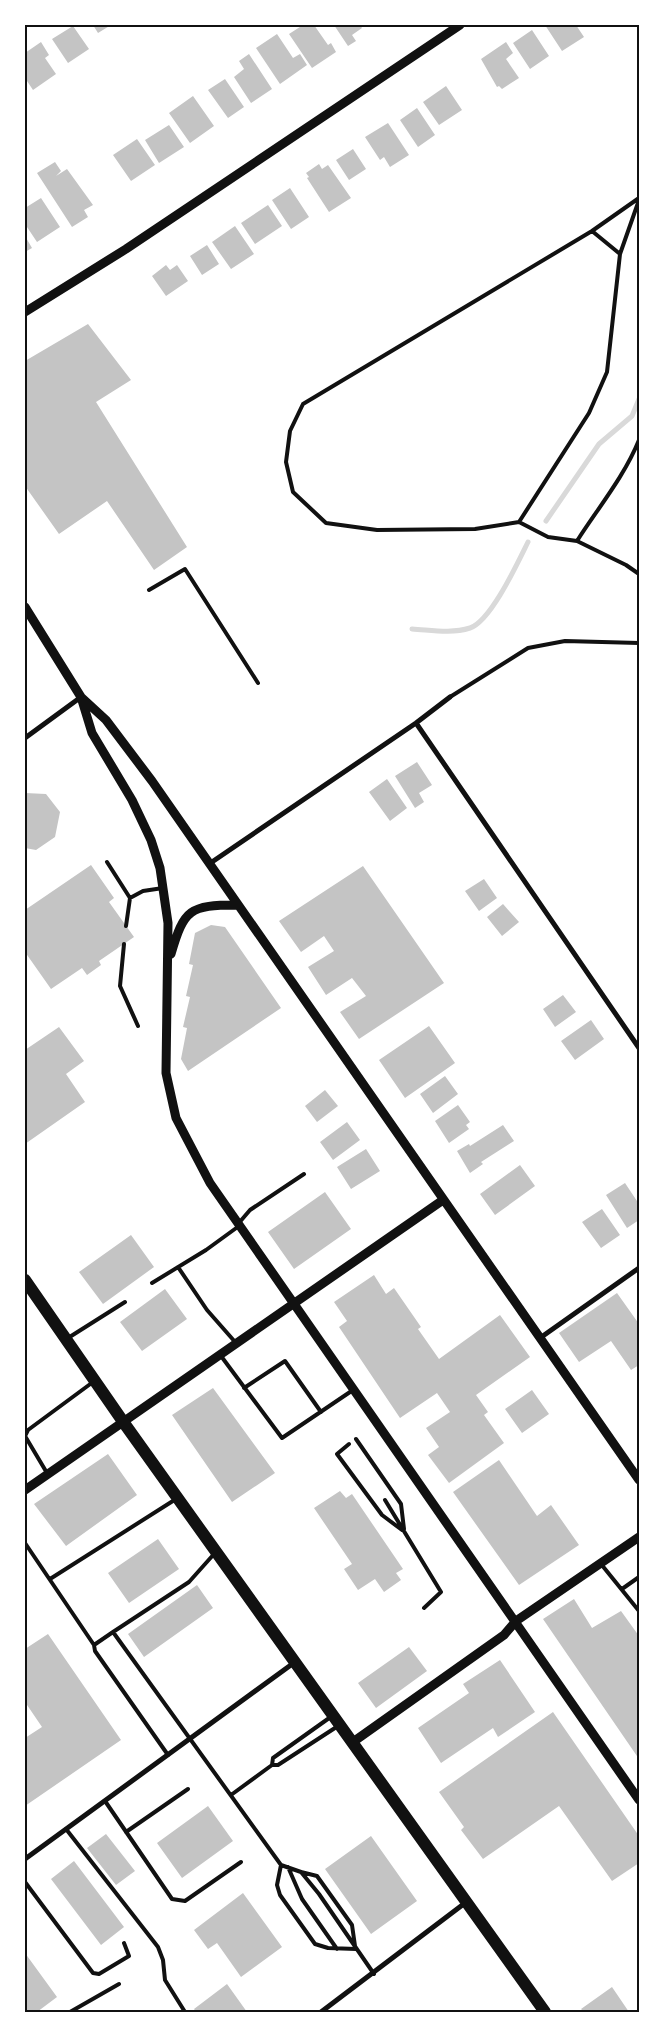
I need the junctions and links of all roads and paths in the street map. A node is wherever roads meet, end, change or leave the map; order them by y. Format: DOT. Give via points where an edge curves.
graph roads {
  1 [pos="460,25"];
  2 [pos="639,199"];
  3 [pos="592,231"];
  4 [pos="620,254"];
  5 [pos="25,312"];
  6 [pos="639,440"];
  7 [pos="519,522"];
  8 [pos="576,542"];
  9 [pos="639,574"];
  10 [pos="149,590"];
  11 [pos="25,608"];
  12 [pos="639,643"];
  13 [pos="258,683"];
  14 [pos="81,697"];
  15 [pos="450,697"];
  16 [pos="416,723"];
  17 [pos="25,738"];
  18 [pos="107,862"];
  19 [pos="209,864"];
  20 [pos="163,888"];
  21 [pos="130,898"];
  22 [pos="237,905"];
  23 [pos="126,926"];
  24 [pos="124,944"];
  25 [pos="168,964"];
  26 [pos="138,1026"];
  27 [pos="639,1048"];
  28 [pos="304,1174"];
  29 [pos="443,1200"];
  30 [pos="239,1225"];
  31 [pos="178,1267"];
  32 [pos="639,1268"];
  33 [pos="152,1283"];
  34 [pos="27,1288"];
  35 [pos="125,1302"];
  36 [pos="294,1305"];
  37 [pos="540,1338"];
  38 [pos="66,1339"];
  39 [pos="238,1344"];
  40 [pos="221,1356"];
  41 [pos="95,1381"];
  42 [pos="244,1388"];
  43 [pos="353,1390"];
  44 [pos="321,1412"];
  45 [pos="124,1423"];
  46 [pos="356,1439"];
  47 [pos="349,1444"];
  48 [pos="48,1475"];
  49 [pos="639,1480"];
  50 [pos="25,1490"];
  51 [pos="178,1497"];
  52 [pos="385,1500"];
  53 [pos="404,1531"];
  54 [pos="639,1538"];
  55 [pos="25,1543"];
  56 [pos="217,1552"];
  57 [pos="601,1564"];
  58 [pos="639,1577"];
  59 [pos="50,1579"];
  60 [pos="622,1589"];
  61 [pos="424,1608"];
  62 [pos="639,1611"];
  63 [pos="516,1622"];
  64 [pos="114,1632"];
  65 [pos="94,1645"];
  66 [pos="295,1662"];
  67 [pos="337,1720"];
  68 [pos="191,1738"];
  69 [pos="353,1742"];
  70 [pos="168,1755"];
  71 [pos="272,1765"];
  72 [pos="188,1789"];
  73 [pos="231,1795"];
  74 [pos="639,1800"];
  75 [pos="105,1801"];
  76 [pos="66,1829"];
  77 [pos="126,1832"];
  78 [pos="25,1859"];
  79 [pos="242,1862"];
  80 [pos="281,1865"];
  81 [pos="288,1868"];
  82 [pos="301,1872"];
  83 [pos="25,1882"];
  84 [pos="467,1901"];
  85 [pos="124,1943"];
  86 [pos="356,1948"];
  87 [pos="337,1949"];
  88 [pos="374,1974"];
  89 [pos="119,1984"];
  90 [pos="70,2012"];
  91 [pos="185,2012"];
  92 [pos="322,2012"];
  93 [pos="545,2012"];
  1 -- 5 [label="street" via="126,249"];
  2 -- 3 [label="lane"];
  2 -- 4 [label="lane"];
  3 -- 4 [label="lane"];
  3 -- 7 [label="lane" via="303,404 290,431 286,462 293,492 326,523 376,530 475,529"];
  4 -- 7 [label="lane" via="607,372 589,413"];
  6 -- 8 [label="lane" via="615,486"];
  7 -- 8 [label="lane" via="548,537"];
  8 -- 9 [label="lane"];
  10 -- 13 [label="lane" via="185,568"];
  11 -- 14 [label="street"];
  12 -- 15 [label="lane" via="565,641 528,648"];
  14 -- 17 [label="street"];
  14 -- 19 [label="street" via="106,720"];
  14 -- 20 [label="street" via="92,733 132,800 151,840"];
  15 -- 16 [label="street"];
  16 -- 19 [label="street"];
  16 -- 27 [label="street"];
  18 -- 21 [label="lane"];
  19 -- 22 [label="street"];
  20 -- 21 [label="lane" via="143,891"];
  20 -- 25 [label="street" via="168,923"];
  21 -- 23 [label="lane"];
  22 -- 25 [label="street" via="205,906 184,918"];
  22 -- 29 [label="street"];
  24 -- 26 [label="lane" via="120,986"];
  25 -- 30 [label="street" via="164,1047 170,1099 176,1118 210,1183"];
  28 -- 30 [label="lane" via="250,1210"];
  29 -- 36 [label="street"];
  29 -- 37 [label="street"];
  30 -- 31 [label="lane"];
  30 -- 36 [label="street"];
  31 -- 33 [label="lane"];
  31 -- 39 [label="lane" via="207,1310"];
  32 -- 37 [label="street"];
  34 -- 38 [label="main road"];
  35 -- 38 [label="lane"];
  36 -- 39 [label="street"];
  36 -- 43 [label="street"];
  37 -- 49 [label="street"];
  38 -- 41 [label="main road"];
  39 -- 40 [label="street"];
  40 -- 42 [label="lane"];
  40 -- 45 [label="street"];
  41 -- 45 [label="main road"];
  41 -- 48 [label="lane" via="28,1430 25,1436"];
  42 -- 44 [label="lane" via="282,1438"];
  42 -- 44 [label="lane" via="285,1361"];
  43 -- 44 [label="lane"];
  43 -- 63 [label="street"];
  45 -- 48 [label="street"];
  45 -- 51 [label="main road"];
  46 -- 53 [label="lane" via="401,1504"];
  47 -- 53 [label="lane" via="337,1454 382,1515"];
  48 -- 50 [label="street"];
  51 -- 56 [label="main road"];
  51 -- 59 [label="lane"];
  52 -- 53 [label="lane"];
  53 -- 61 [label="lane" via="441,1592"];
  54 -- 57 [label="street"];
  55 -- 59 [label="lane"];
  56 -- 64 [label="lane" via="189,1582"];
  56 -- 66 [label="main road"];
  57 -- 60 [label="lane"];
  57 -- 63 [label="street"];
  58 -- 60 [label="lane"];
  59 -- 65 [label="lane"];
  60 -- 62 [label="lane"];
  63 -- 69 [label="street" via="504,1635"];
  63 -- 74 [label="street"];
  64 -- 65 [label="lane"];
  64 -- 68 [label="lane"];
  65 -- 70 [label="lane" via="95,1651"];
  66 -- 67 [label="main road"];
  66 -- 68 [label="street"];
  67 -- 69 [label="main road"];
  67 -- 71 [label="lane" via="278,1766"];
  67 -- 71 [label="lane" via="273,1758"];
  68 -- 70 [label="street"];
  68 -- 73 [label="lane"];
  69 -- 84 [label="main road"];
  70 -- 75 [label="street"];
  71 -- 73 [label="lane"];
  72 -- 77 [label="lane"];
  73 -- 80 [label="lane"];
  75 -- 76 [label="street"];
  75 -- 77 [label="lane"];
  76 -- 78 [label="street"];
  76 -- 91 [label="lane" via="158,1947 165,1980"];
  77 -- 79 [label="lane" via="172,1899 178,1901 185,1901"];
  80 -- 81 [label="lane"];
  80 -- 87 [label="lane" via="277,1885 280,1894 315,1944"];
  81 -- 82 [label="lane"];
  81 -- 87 [label="lane" via="302,1899"];
  82 -- 86 [label="lane"];
  82 -- 86 [label="lane" via="317,1876 352,1925"];
  83 -- 85 [label="lane" via="92,1973 99,1974 129,1956"];
  84 -- 88 [label="street"];
  84 -- 93 [label="main road"];
  86 -- 87 [label="lane"];
  86 -- 88 [label="lane"];
  88 -- 92 [label="street"];
  89 -- 90 [label="lane"];
}
